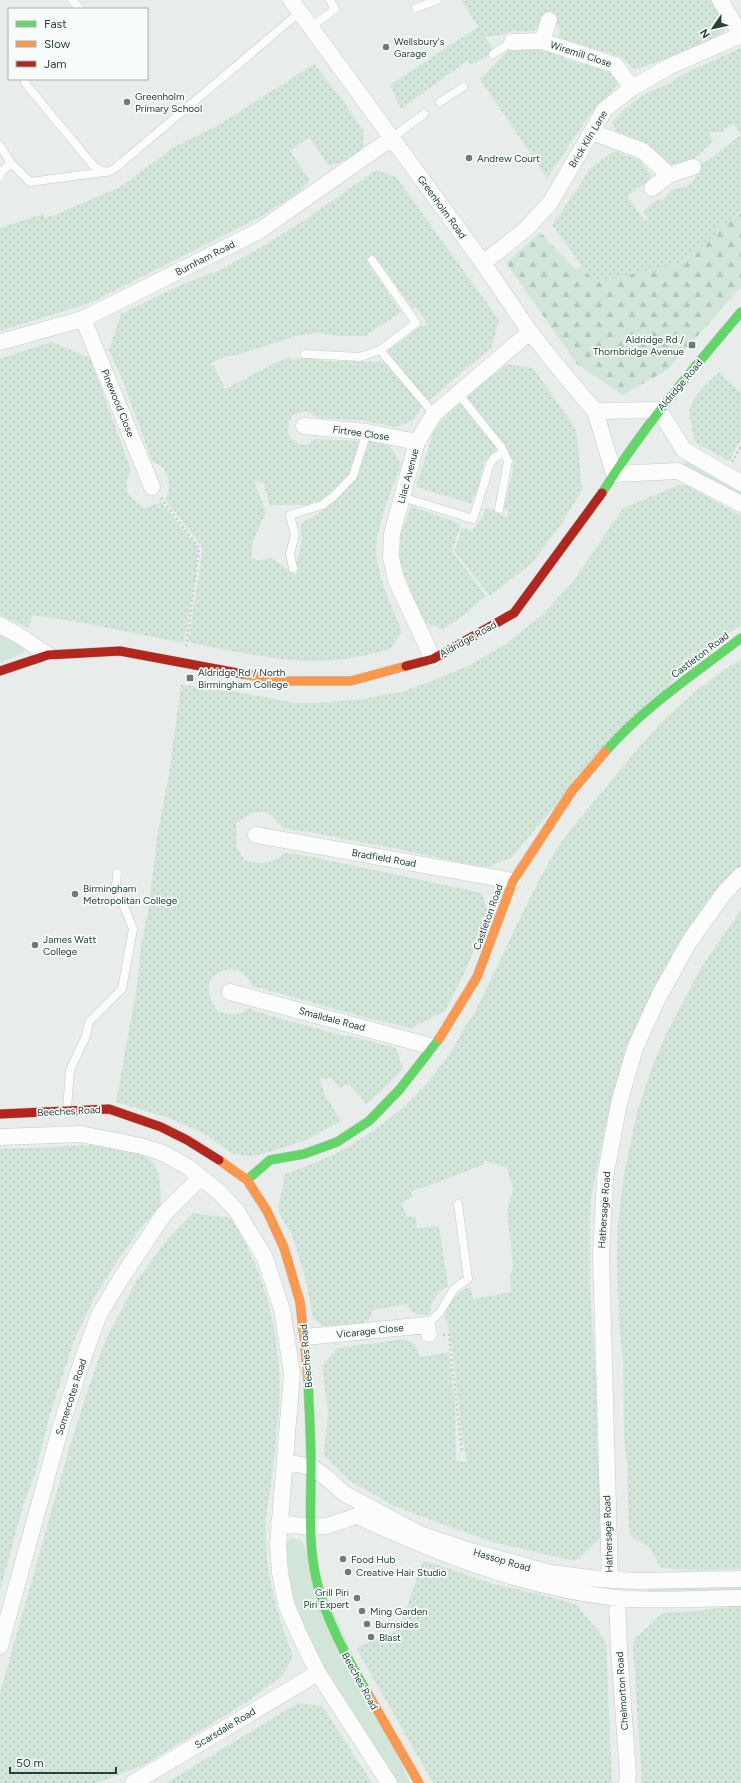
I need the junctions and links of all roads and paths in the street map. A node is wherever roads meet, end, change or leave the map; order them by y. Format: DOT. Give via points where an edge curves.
graph roads {
  1 [pos="72,0"];
  2 [pos="330,0"];
  3 [pos="437,0"];
  4 [pos="720,0"];
  5 [pos="295,6"];
  6 [pos="79,8"];
  7 [pos="416,8"];
  8 [pos="549,20"];
  9 [pos="311,27"];
  10 [pos="741,35"];
  11 [pos="542,41"];
  12 [pos="512,42"];
  13 [pos="493,54"];
  14 [pos="26,80"];
  15 [pos="463,87"];
  16 [pos="632,88"];
  17 [pos="440,102"];
  18 [pos="424,114"];
  19 [pos="592,132"];
  20 [pos="392,138"];
  21 [pos="0,146"];
  22 [pos="11,163"];
  23 [pos="693,167"];
  24 [pos="107,172"];
  25 [pos="669,175"];
  26 [pos="0,177"];
  27 [pos="652,188"];
  28 [pos="372,260"];
  29 [pos="483,263"];
  30 [pos="741,312"];
  31 [pos="84,319"];
  32 [pos="530,332"];
  33 [pos="0,342"];
  34 [pos="380,350"];
  35 [pos="305,354"];
  36 [pos="457,392"];
  37 [pos="659,410"];
  38 [pos="595,411"];
  39 [pos="434,414"];
  40 [pos="304,426"];
  41 [pos="367,432"];
  42 [pos="417,442"];
  43 [pos="684,450"];
  44 [pos="504,452"];
  45 [pos="678,471"];
  46 [pos="614,474"];
  47 [pos="741,482"];
  48 [pos="152,487"];
  49 [pos="402,497"];
  50 [pos="741,504"];
  51 [pos="499,509"];
  52 [pos="293,568"];
  53 [pos="0,625"];
  54 [pos="741,638"];
  55 [pos="48,655"];
  56 [pos="433,659"];
  57 [pos="184,663"];
  58 [pos="0,671"];
  59 [pos="256,834"];
  60 [pos="117,873"];
  61 [pos="741,875"];
  62 [pos="513,881"];
  63 [pos="230,992"];
  64 [pos="434,1047"];
  65 [pos="67,1112"];
  66 [pos="0,1114"];
  67 [pos="0,1136"];
  68 [pos="201,1177"];
  69 [pos="247,1180"];
  70 [pos="458,1204"];
  71 [pos="428,1330"];
  72 [pos="305,1337"];
  73 [pos="462,1452"];
  74 [pos="286,1462"];
  75 [pos="311,1467"];
  76 [pos="279,1524"];
  77 [pos="310,1527"];
  78 [pos="741,1579"];
  79 [pos="604,1580"];
  80 [pos="639,1590"];
  81 [pos="597,1595"];
  82 [pos="617,1598"];
  83 [pos="741,1598"];
  84 [pos="0,1646"];
  85 [pos="318,1673"];
  86 [pos="133,1783"];
  87 [pos="389,1783"];
  88 [pos="419,1783"];
  89 [pos="627,1783"];
  1 -- 6 [label="lane"];
  2 -- 9 [label="lane" via="336,9"];
  3 -- 7 [label="lane"];
  4 -- 10 [label="street"];
  5 -- 9 [label="street, Greenholm Road"];
  5 -- 24 [label="lane" via="114,169"];
  8 -- 11 [label="street, Wiremill Close"];
  9 -- 20 [label="street, Greenholm Road"];
  10 -- 16 [label="street, Brick Kiln Lane" via="668,67"];
  11 -- 12 [label="street, Wiremill Close"];
  11 -- 16 [label="street, Wiremill Close" via="615,64"];
  12 -- 13 [label="lane"];
  14 -- 24 [label="lane" via="25,83 92,164"];
  15 -- 17 [label="lane"];
  16 -- 19 [label="street, Brick Kiln Lane" via="604,109"];
  18 -- 20 [label="lane"];
  19 -- 25 [label="street" via="643,151"];
  19 -- 29 [label="street, Brick Kiln Lane" via="550,203 526,229"];
  20 -- 29 [label="street, Greenholm Road"];
  20 -- 31 [label="street, Burnham Road" via="259,231"];
  21 -- 22 [label="lane"];
  22 -- 24 [label="lane" via="30,182"];
  22 -- 26 [label="lane" via="1,172"];
  23 -- 25 [label="street"];
  25 -- 27 [label="street"];
  28 -- 34 [label="lane" via="416,323"];
  29 -- 32 [label="street, Greenholm Road"];
  30 -- 37 [label="street, Aldridge Road"];
  31 -- 33 [label="street, Burnham Road"];
  31 -- 48 [label="street, Pinewood Close"];
  32 -- 36 [label="street, Lilac Avenue"];
  32 -- 38 [label="street, Greenholm Road"];
  34 -- 35 [label="lane" via="360,357"];
  34 -- 39 [label="lane"];
  36 -- 39 [label="street, Lilac Avenue"];
  36 -- 44 [label="lane"];
  37 -- 38 [label="street"];
  37 -- 43 [label="street"];
  37 -- 46 [label="street, Aldridge Road"];
  38 -- 46 [label="street, Greenholm Road"];
  39 -- 42 [label="street, Lilac Avenue"];
  40 -- 41 [label="street, Firtree Close"];
  41 -- 42 [label="street, Firtree Close"];
  41 -- 52 [label="lane" via="353,476 322,506 290,515 295,535 290,554"];
  42 -- 49 [label="street, Lilac Avenue"];
  43 -- 45 [label="street" via="676,458"];
  43 -- 47 [label="street"];
  44 -- 49 [label="lane" via="490,464 473,519"];
  44 -- 51 [label="lane" via="508,461"];
  45 -- 46 [label="street"];
  45 -- 50 [label="street"];
  46 -- 56 [label="street, Aldridge Road" via="596,504 514,613"];
  48 -- 57 [label="path" via="199,548"];
  49 -- 56 [label="street, Lilac Avenue" via="392,534 391,557 396,580"];
  53 -- 55 [label="street"];
  54 -- 62 [label="street, Castleton Road" via="661,699 614,742 572,791"];
  55 -- 57 [label="street, Aldridge Road" via="120,651"];
  55 -- 58 [label="street, Aldridge Road"];
  56 -- 57 [label="street, Aldridge Road" via="351,681 283,681"];
  59 -- 62 [label="street, Bradfield Road"];
  60 -- 65 [label="lane" via="116,887 133,929 122,989 89,1022 86,1036 70,1070"];
  61 -- 79 [label="street, Hathersage Road" via="724,893 689,942 659,996 633,1055 619,1103 606,1171 601,1256"];
  62 -- 64 [label="street, Castleton Road" via="477,977"];
  63 -- 64 [label="street, Smalldale Road"];
  64 -- 69 [label="street, Castleton Road" via="400,1089 369,1121 337,1142 304,1154 270,1160"];
  65 -- 66 [label="street, Beeches Road"];
  65 -- 69 [label="street, Beeches Road" via="109,1109 161,1127 187,1140"];
  67 -- 68 [label="street, Beeches Road" via="81,1134 141,1146 163,1153"];
  68 -- 74 [label="street, Beeches Road" via="236,1210 265,1258 282,1310 292,1373"];
  68 -- 84 [label="street, Somercotes Road" via="164,1214 99,1315 60,1426"];
  69 -- 72 [label="street, Beeches Road" via="267,1211 284,1248 300,1302"];
  70 -- 71 [label="lane" via="468,1278 454,1289"];
  71 -- 72 [label="street, Vicarage Close"];
  71 -- 73 [label="path" via="449,1336"];
  72 -- 75 [label="street, Beeches Road"];
  74 -- 75 [label="street, Hassop Road"];
  74 -- 76 [label="street, Beeches Road"];
  75 -- 77 [label="street, Beeches Road"];
  75 -- 79 [label="street, Hassop Road" via="345,1494 420,1534 551,1573"];
  76 -- 77 [label="street, Hassop Road"];
  76 -- 85 [label="street, Beeches Road" via="280,1572 286,1604"];
  77 -- 81 [label="street, Hassop Road" via="326,1526 357,1516 415,1543 477,1566 552,1587"];
  77 -- 88 [label="street, Beeches Road" via="316,1579 328,1616 346,1658"];
  78 -- 80 [label="street, Hassop Road"];
  79 -- 80 [label="street, Hassop Road"];
  79 -- 81 [label="lane"];
  80 -- 82 [label="street, Hassop Road"];
  80 -- 83 [label="street, Hassop Road"];
  81 -- 82 [label="street, Hassop Road"];
  82 -- 89 [label="street, Chelmorton Road"];
  85 -- 86 [label="street, Scarsdale Road"];
  85 -- 87 [label="street, Beeches Road"];
}
